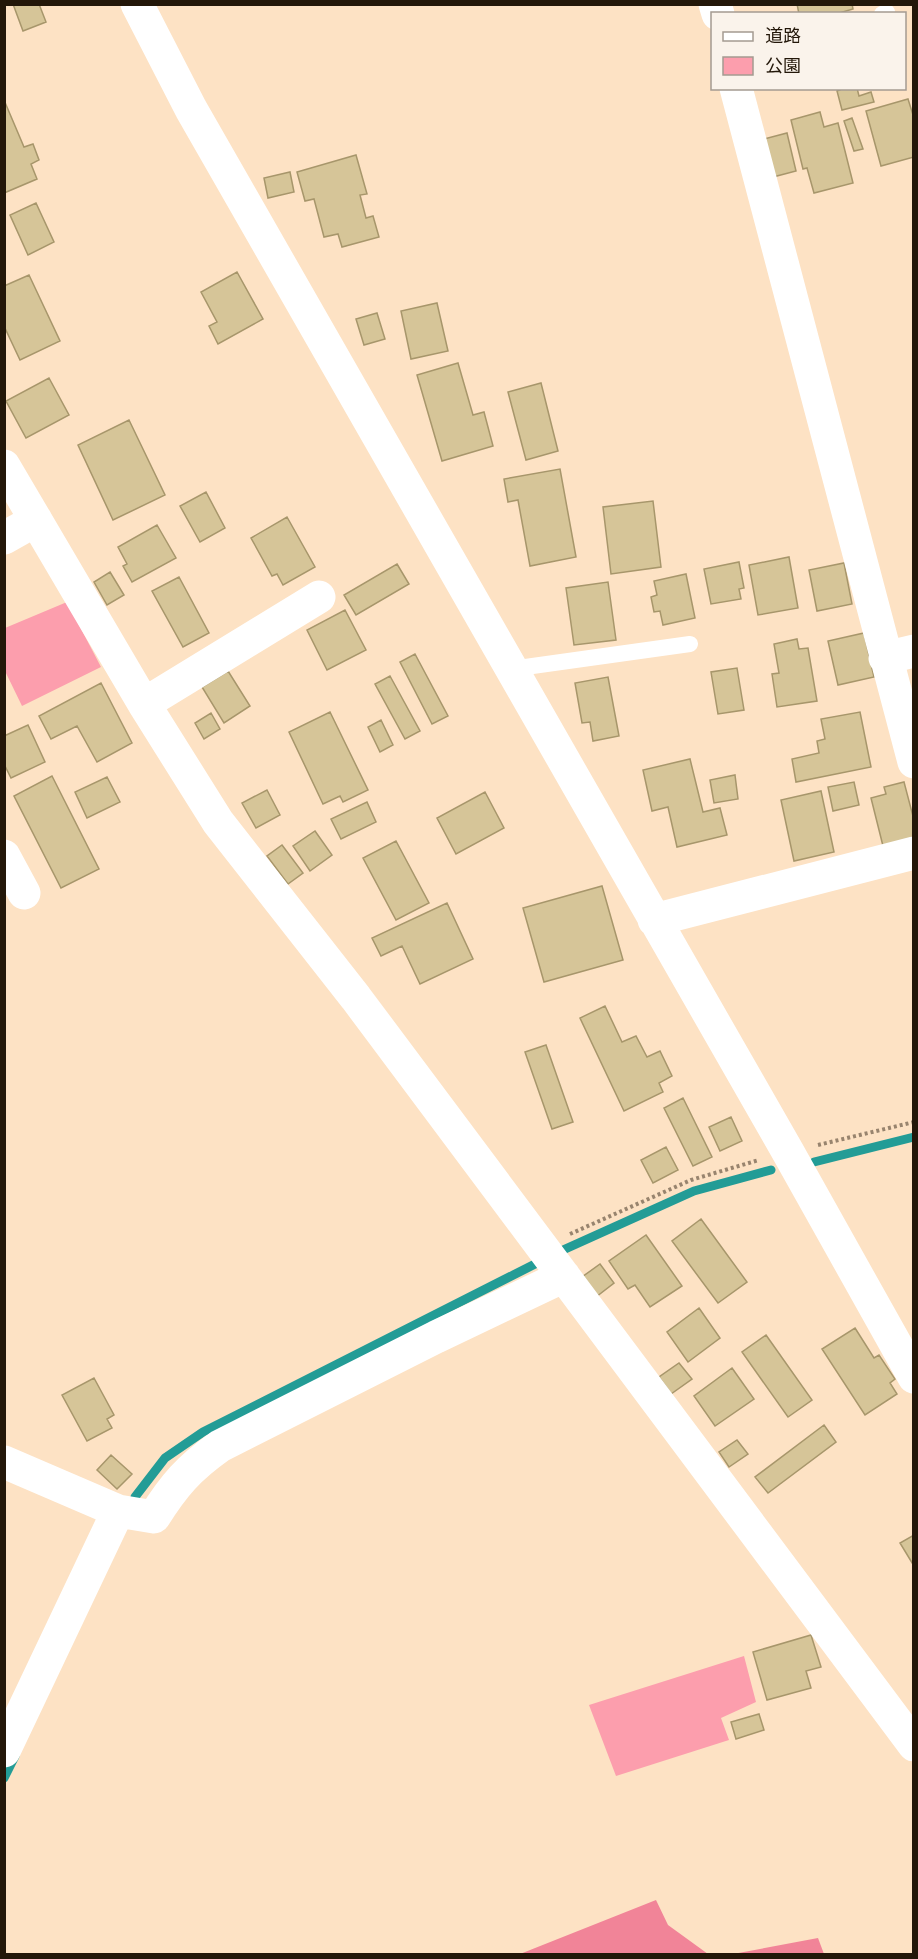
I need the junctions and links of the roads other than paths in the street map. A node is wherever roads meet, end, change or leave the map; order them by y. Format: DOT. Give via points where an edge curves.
graph roads {
  1 [pos="137,4"];
  2 [pos="737,90"];
  3 [pos="4,466"];
  4 [pos="36,520"];
  5 [pos="4,538"];
  6 [pos="319,597"];
  7 [pos="690,644"];
  8 [pos="899,654"];
  9 [pos="511,669"];
  10 [pos="144,704"];
  11 [pos="914,762"];
  12 [pos="914,853"];
  13 [pos="4,856"];
  14 [pos="24,893"];
  15 [pos="654,920"];
  16 [pos="564,1276"];
  17 [pos="914,1377"];
  18 [pos="4,1462"];
  19 [pos="118,1512"];
  20 [pos="914,1745"];
  21 [pos="4,1751"];
  1 -- 9 [label="street" via="191,109"];
  2 -- 8 [label="street"];
  3 -- 4 [label="street"];
  4 -- 5 [label="street"];
  4 -- 10 [label="street"];
  6 -- 10 [label="street"];
  7 -- 9 [label="lane"];
  8 -- 11 [label="street"];
  9 -- 15 [label="street"];
  10 -- 16 [label="street" via="218,822 356,998"];
  12 -- 15 [label="street"];
  13 -- 14 [label="street"];
  15 -- 17 [label="street"];
  16 -- 19 [label="street" via="220,1446 194,1464 154,1517"];
  16 -- 20 [label="street"];
  18 -- 19 [label="street"];
  19 -- 21 [label="street"];
}
